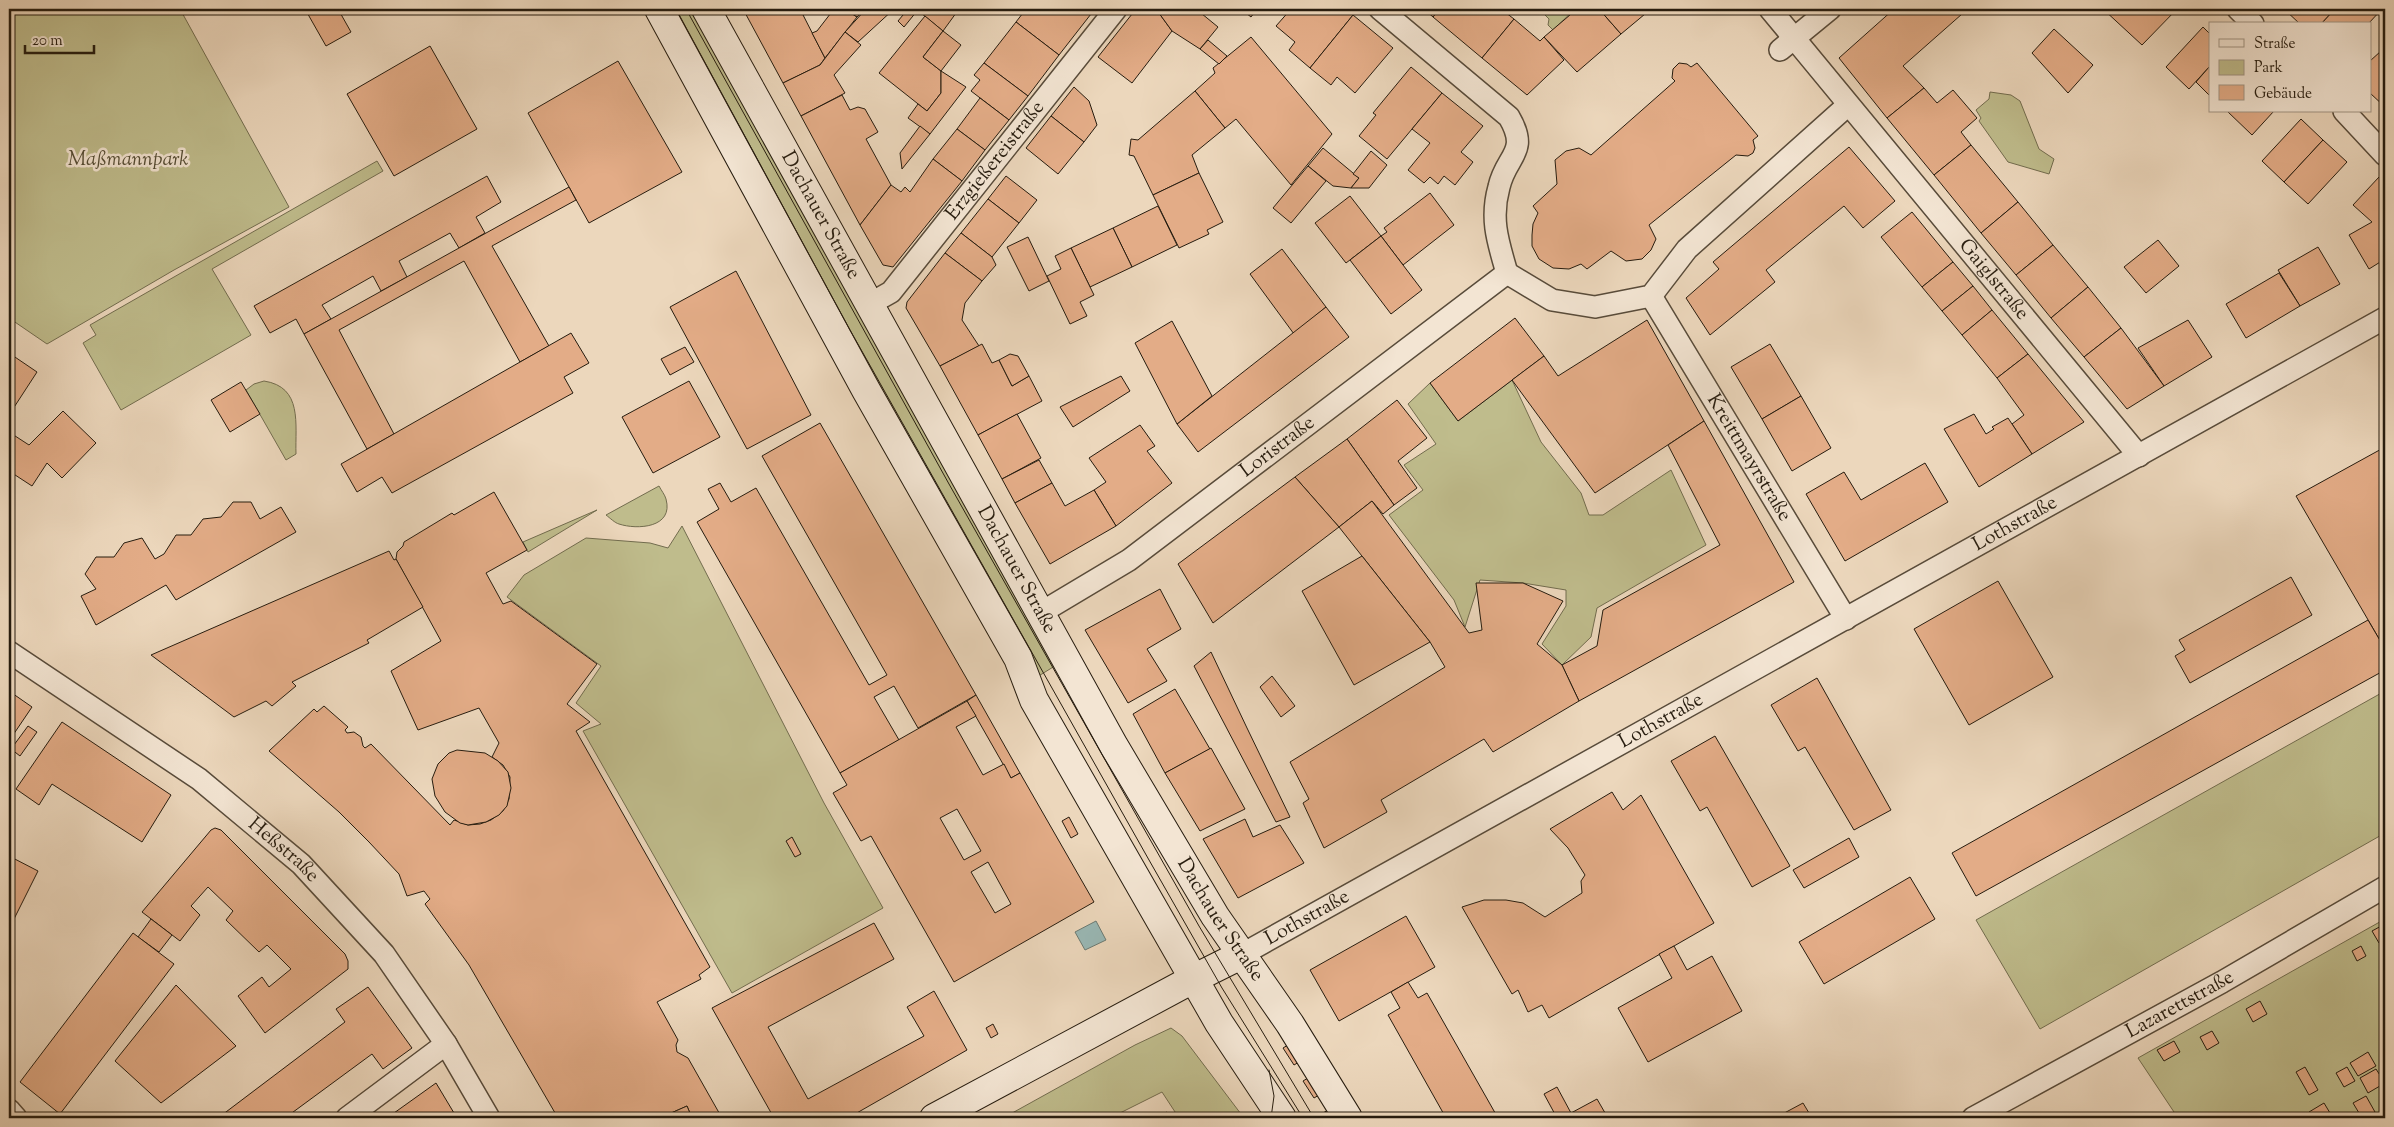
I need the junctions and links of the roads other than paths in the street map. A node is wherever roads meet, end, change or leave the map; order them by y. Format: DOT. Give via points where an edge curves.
graph roads {
  1 [pos="659,9"];
  2 [pos="706,9"];
  3 [pos="1116,9"];
  4 [pos="1380,9"];
  5 [pos="1770,9"];
  6 [pos="1830,9"];
  7 [pos="2238,9"];
  8 [pos="2252,22"];
  9 [pos="1788,44"];
  10 [pos="1848,105"];
  11 [pos="2345,112"];
  12 [pos="2385,154"];
  13 [pos="1507,273"];
  14 [pos="1651,296"];
  15 [pos="868,305"];
  16 [pos="2385,318"];
  17 [pos="2139,456"];
  18 [pos="1042,612"];
  19 [pos="1846,619"];
  20 [pos="9,652"];
  21 [pos="2385,887"];
  22 [pos="1242,955"];
  23 [pos="1193,978"];
  24 [pos="446,1044"];
  25 [pos="9,1110"];
  26 [pos="16,1118"];
  27 [pos="347,1118"];
  28 [pos="489,1118"];
  29 [pos="934,1118"];
  30 [pos="1282,1118"];
  31 [pos="1348,1118"];
  32 [pos="1973,1118"];
  1 -- 23 [label="main road, Dachauer Straße" via="866,390 1018,658 1034,700"];
  2 -- 15 [label="main road, Dachauer Straße"];
  3 -- 15 [label="street, Erzgießereistraße" via="891,292"];
  4 -- 13 [label="street" via="1520,132 1499,186 1494,228"];
  5 -- 9 [label="street, Gaiglstraße"];
  6 -- 9 [label="street"];
  7 -- 8 [label="street"];
  9 -- 10 [label="street, Gaiglstraße"];
  10 -- 14 [label="street" via="1786,152 1687,249"];
  10 -- 17 [label="street, Gaiglstraße"];
  11 -- 12 [label="street"];
  13 -- 14 [label="street" via="1552,300 1595,307"];
  13 -- 18 [label="street, Loristraße" via="1129,560"];
  14 -- 19 [label="street, Kreittmayrstraße"];
  15 -- 18 [label="main road, Dachauer Straße"];
  16 -- 17 [label="street, Lothstraße"];
  17 -- 19 [label="street, Lothstraße"];
  18 -- 22 [label="main road, Dachauer Straße" via="1114,746 1215,916"];
  19 -- 22 [label="street, Lothstraße"];
  20 -- 24 [label="street, Heßstraße" via="199,779 301,864 384,954"];
  21 -- 32 [label="street, Lazarettstraße" via="2222,982"];
  22 -- 23 [label="main road, Lothstraße"];
  22 -- 31 [label="main road, Dachauer Straße" via="1290,1024"];
  23 -- 29 [label="main road, Lothstraße"];
  23 -- 30 [label="main road, Dachauer Straße"];
  24 -- 27 [label="street"];
  24 -- 28 [label="street, Heßstraße"];
  25 -- 26 [label="street"];
}
